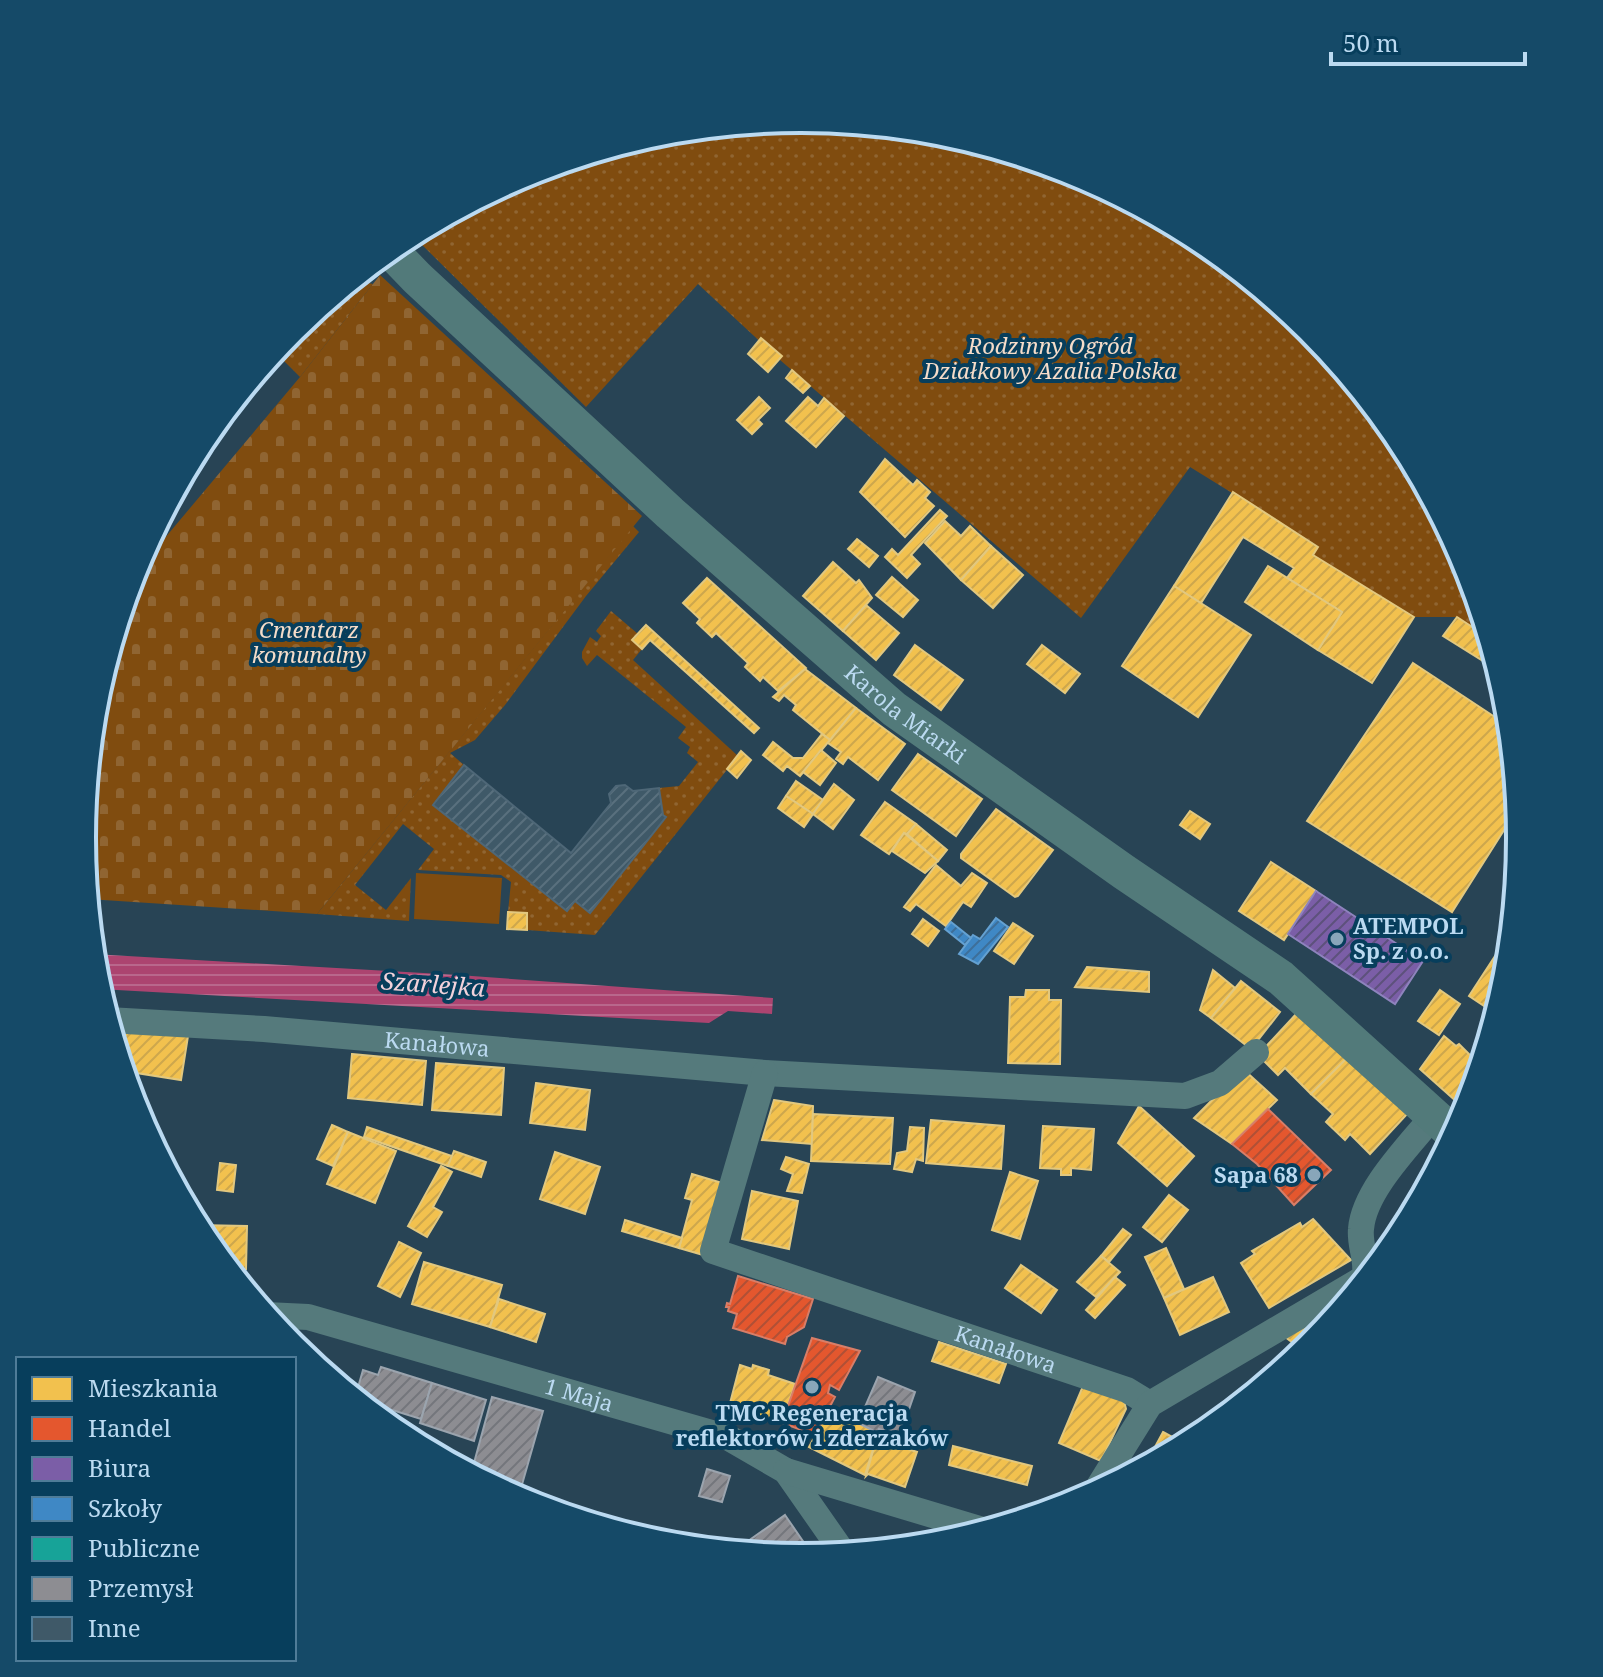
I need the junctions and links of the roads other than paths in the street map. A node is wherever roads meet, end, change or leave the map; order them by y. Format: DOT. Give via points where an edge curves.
graph roads {
  1 [pos="399,260"];
  2 [pos="120,1021"];
  3 [pos="1256,1052"];
  4 [pos="765,1073"];
  5 [pos="1444,1125"];
  6 [pos="1365,1262"];
  7 [pos="1343,1290"];
  8 [pos="282,1316"];
  9 [pos="1150,1404"];
  10 [pos="786,1471"];
  11 [pos="1106,1474"];
  12 [pos="964,1524"];
  13 [pos="836,1543"];
  1 -- 5 [label="street, Karola Miarki" via="670,513 894,709 1281,978"];
  2 -- 4 [label="street, Kanałowa"];
  3 -- 4 [label="street, Kanałowa" via="1220,1083 1185,1096"];
  4 -- 9 [label="street, Kanałowa" via="713,1251 1127,1390"];
  5 -- 6 [label="street" via="1395,1160 1361,1226"];
  7 -- 9 [label="street"];
  8 -- 10 [label="street, 1 Maja" via="308,1317 729,1438"];
  9 -- 11 [label="street"];
  10 -- 12 [label="street"];
  10 -- 13 [label="street, 1 Maja"];
}
